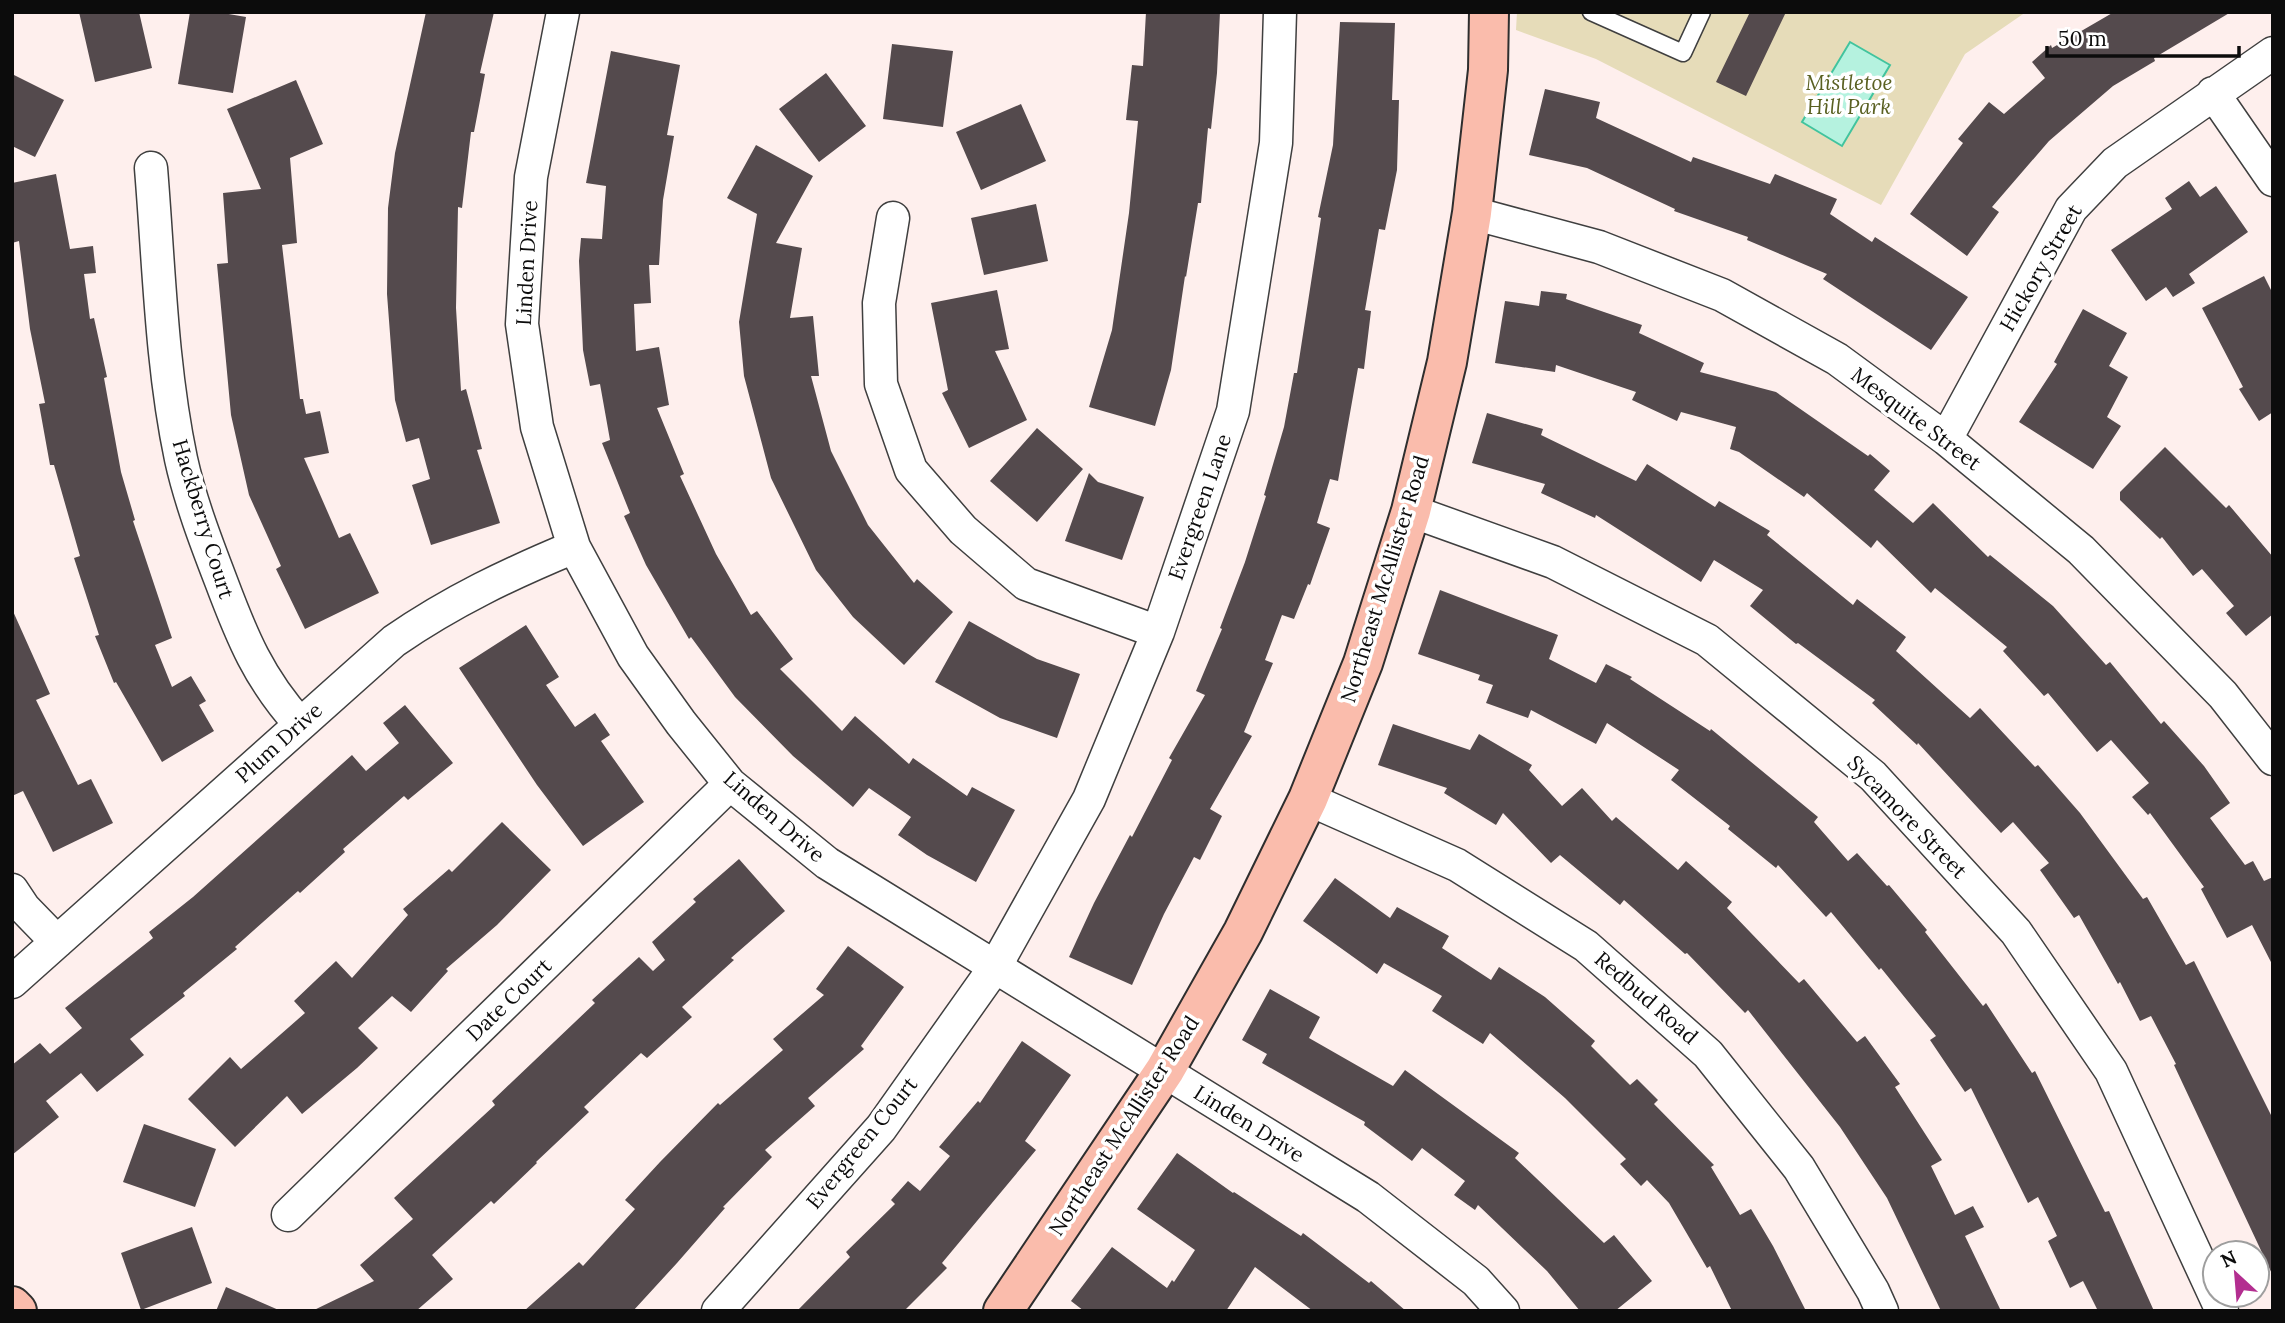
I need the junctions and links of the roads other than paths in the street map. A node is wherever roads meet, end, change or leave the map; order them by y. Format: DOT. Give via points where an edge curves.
graph roads {
  1 [pos="563,12"];
  2 [pos="1280,12"];
  3 [pos="1489,12"];
  4 [pos="1591,12"];
  5 [pos="1702,12"];
  6 [pos="2273,53"];
  7 [pos="2213,93"];
  8 [pos="151,168"];
  9 [pos="2273,180"];
  10 [pos="1472,213"];
  11 [pos="893,218"];
  12 [pos="1945,439"];
  13 [pos="1411,511"];
  14 [pos="574,547"];
  15 [pos="1158,632"];
  16 [pos="300,724"];
  17 [pos="2273,759"];
  18 [pos="730,784"];
  19 [pos="1308,799"];
  20 [pos="12,890"];
  21 [pos="57,942"];
  22 [pos="995,967"];
  23 [pos="12,982"];
  24 [pos="1164,1070"];
  25 [pos="288,1215"];
  26 [pos="12,1306"];
  27 [pos="17,1311"];
  28 [pos="719,1311"];
  29 [pos="1003,1311"];
  30 [pos="1503,1311"];
  31 [pos="1882,1311"];
  32 [pos="2222,1311"];
  1 -- 14 [label="street, Linden Drive" via="531,177 522,324 537,427"];
  2 -- 15 [label="street, Evergreen Lane" via="1276,143 1233,411"];
  3 -- 10 [label="street, Northeast McAllister Road" via="1488,70"];
  4 -- 5 [label="lane" via="1683,53"];
  6 -- 7 [label="street, Hickory Street"];
  7 -- 9 [label="street"];
  7 -- 12 [label="street, Hickory Street" via="2115,163 2071,209"];
  8 -- 16 [label="street, Hackberry Court" via="170,391 182,461 239,630 259,671"];
  10 -- 12 [label="street, Mesquite Street" via="1599,247 1722,295 1837,359"];
  10 -- 13 [label="street, Northeast McAllister Road" via="1447,362"];
  11 -- 15 [label="street" via="879,303 881,384 911,470 963,530 1026,584"];
  12 -- 17 [label="street, Mesquite Street" via="2081,550 2223,695"];
  13 -- 19 [label="street, Northeast McAllister Road" via="1363,663"];
  13 -- 32 [label="street, Sycamore Street" via="1553,562 1707,640 1873,776 2017,932 2111,1071"];
  14 -- 16 [label="street, Plum Drive" via="436,612 394,641"];
  14 -- 18 [label="street, Linden Drive" via="633,656"];
  15 -- 22 [label="street, Evergreen Lane" via="1089,799"];
  16 -- 21 [label="street, Plum Drive"];
  18 -- 22 [label="street, Linden Drive" via="827,863"];
  18 -- 25 [label="street, Date Court"];
  19 -- 24 [label="street, Northeast McAllister Road" via="1243,932"];
  19 -- 31 [label="street, Redbud Road" via="1457,865 1587,946 1698,1045 1799,1168"];
  20 -- 21 [label="street"];
  21 -- 23 [label="street, Plum Drive"];
  22 -- 24 [label="street, Linden Drive"];
  22 -- 28 [label="street, Evergreen Court" via="881,1128"];
  24 -- 29 [label="street, Northeast McAllister Road"];
  24 -- 30 [label="street, Linden Drive" via="1368,1197 1476,1281"];
  26 -- 27 [label="street"];
}
